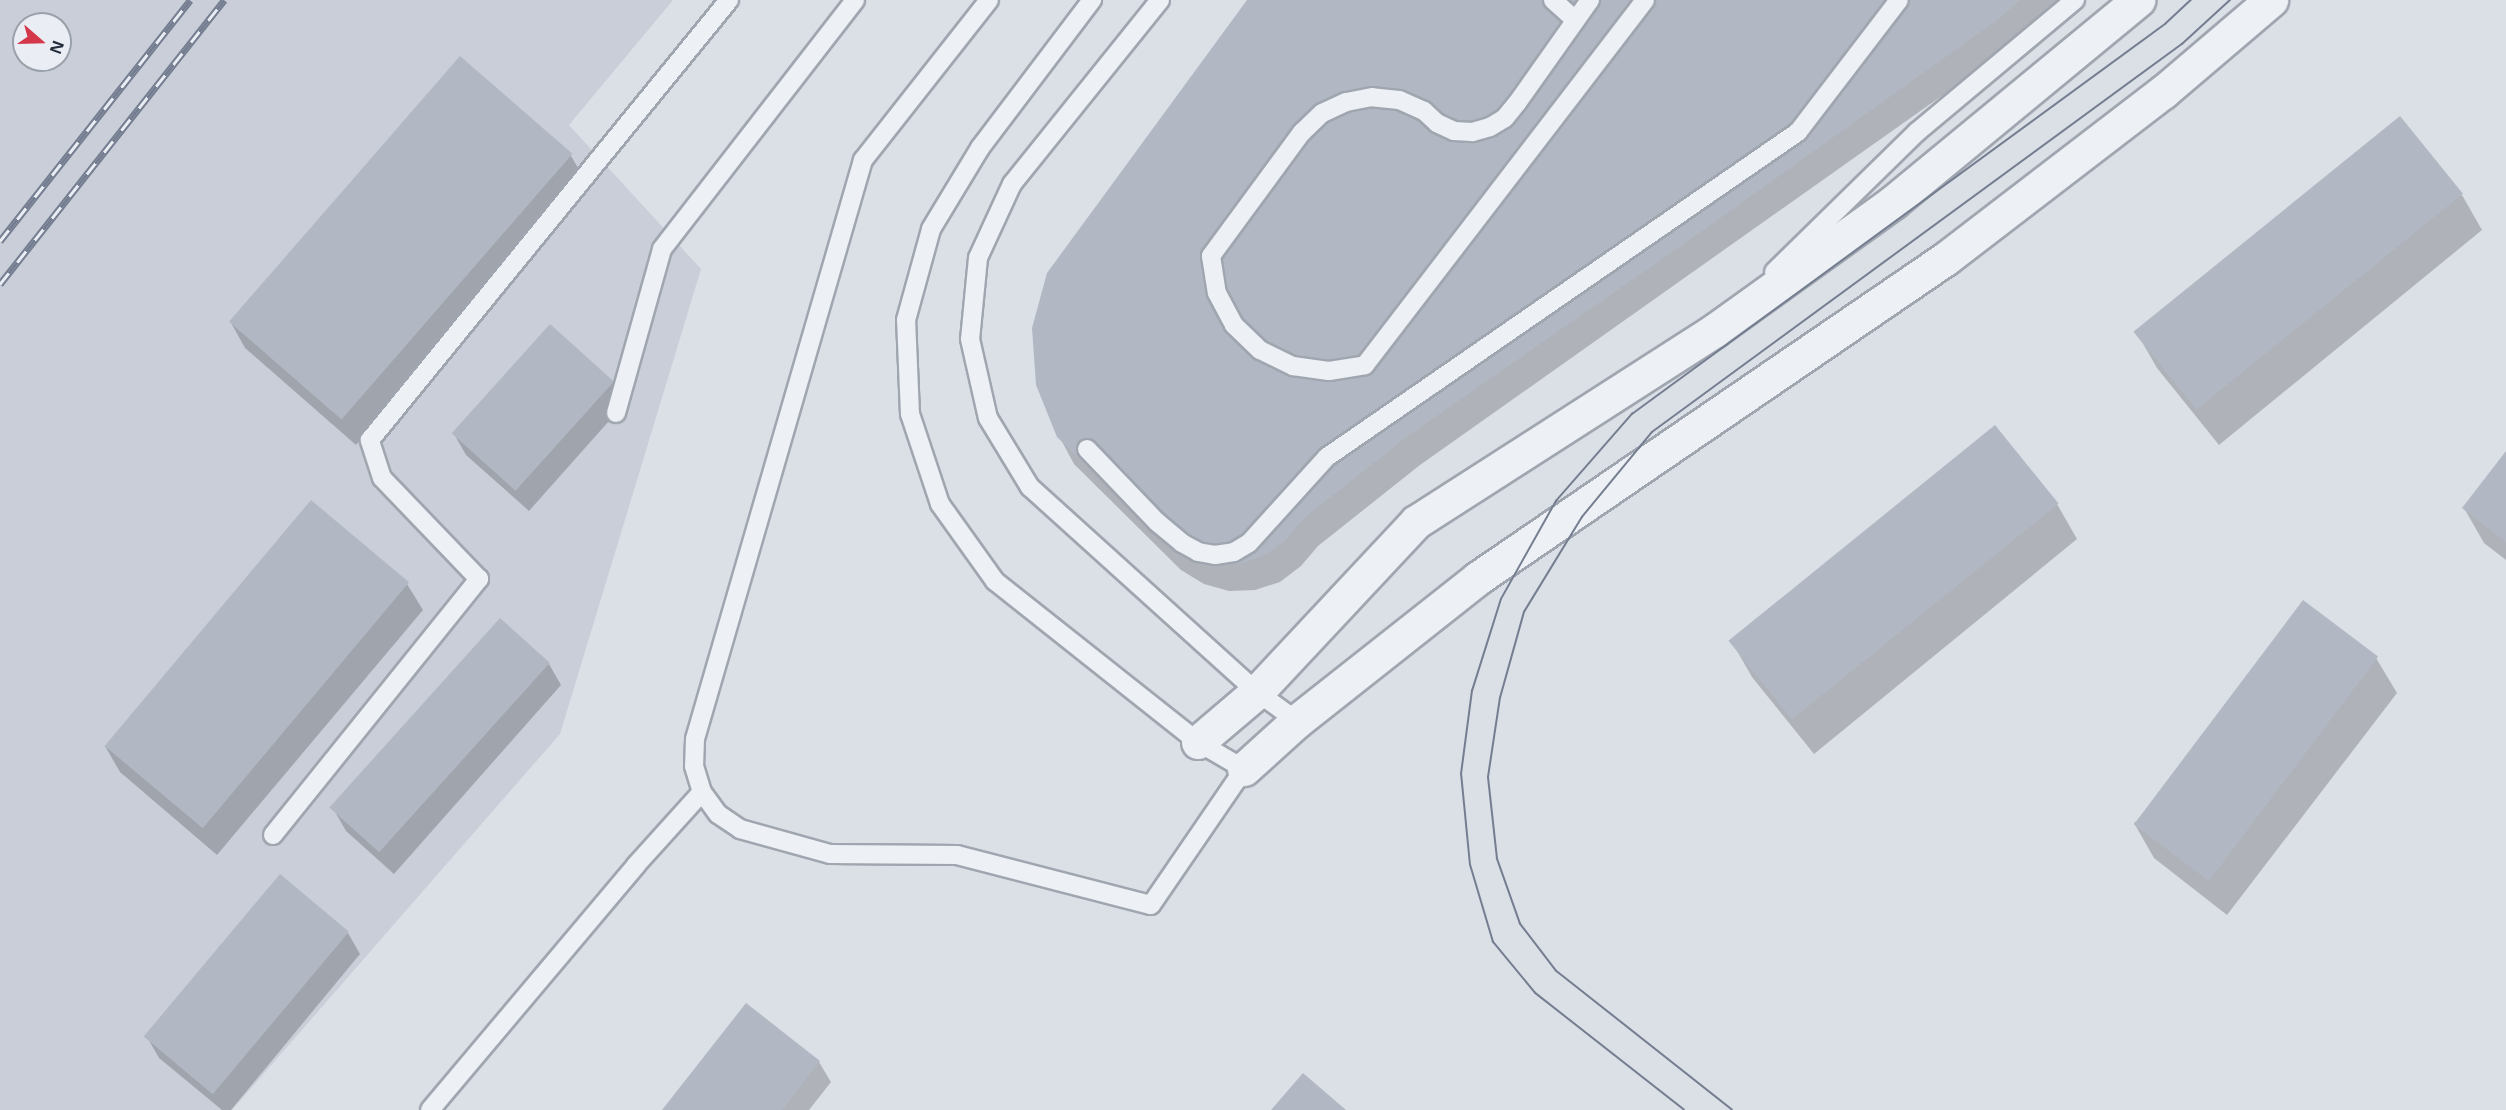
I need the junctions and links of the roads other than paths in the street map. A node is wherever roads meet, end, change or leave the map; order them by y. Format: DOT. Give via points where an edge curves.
graph roads {
  1 [pos="729,0"];
  2 [pos="855,0"];
  3 [pos="988,0"];
  4 [pos="1092,0"];
  5 [pos="1160,0"];
  6 [pos="1553,0"];
  7 [pos="1590,0"];
  8 [pos="1645,0"];
  9 [pos="1899,0"];
  10 [pos="2075,0"];
  11 [pos="2138,0"];
  12 [pos="2271,0"];
  13 [pos="1575,20"];
  14 [pos="1714,330"];
  15 [pos="616,413"];
  16 [pos="1087,449"];
  17 [pos="1257,692"];
  18 [pos="1297,721"];
  19 [pos="1198,742"];
  20 [pos="1244,769"];
  21 [pos="702,792"];
  22 [pos="273,835"];
  23 [pos="430,1110"];
  1 -- 22 [label="lane" via="370,440 382,478 479,579"];
  2 -- 15 [label="lane" via="662,249"];
  3 -- 21 [label="lane" via="863,160 695,739 694,766"];
  4 -- 19 [label="lane" via="980,148 931,229 906,320 910,414 940,504 995,581"];
  5 -- 17 [label="lane" via="1012,184 978,258 970,339 988,418 1030,487"];
  6 -- 13 [label="lane"];
  7 -- 13 [label="lane"];
  8 -- 13 [label="lane" via="1365,365 1329,371 1293,366 1260,350 1234,325 1217,292 1211,256 1302,132 1322,113 1346,102 1372,97 1400,100 1454,131 1490,128 1505,118"];
  9 -- 16 [label="lane" via="1798,132 1327,457 1249,543 1234,552 1215,555 1182,543 1156,522"];
  10 -- 14 [label="lane" via="1917,132"];
  11 -- 14 [label="street" via="1893,202"];
  12 -- 18 [label="street" via="2163,92 1945,259 1478,578"];
  14 -- 17 [label="street" via="1416,522"];
  17 -- 18 [label="lane"];
  17 -- 19 [label="street"];
  18 -- 20 [label="street"];
  19 -- 20 [label="lane"];
  20 -- 21 [label="lane" via="1151,905 957,855 830,854 740,829 718,814"];
  21 -- 23 [label="lane"];
}
